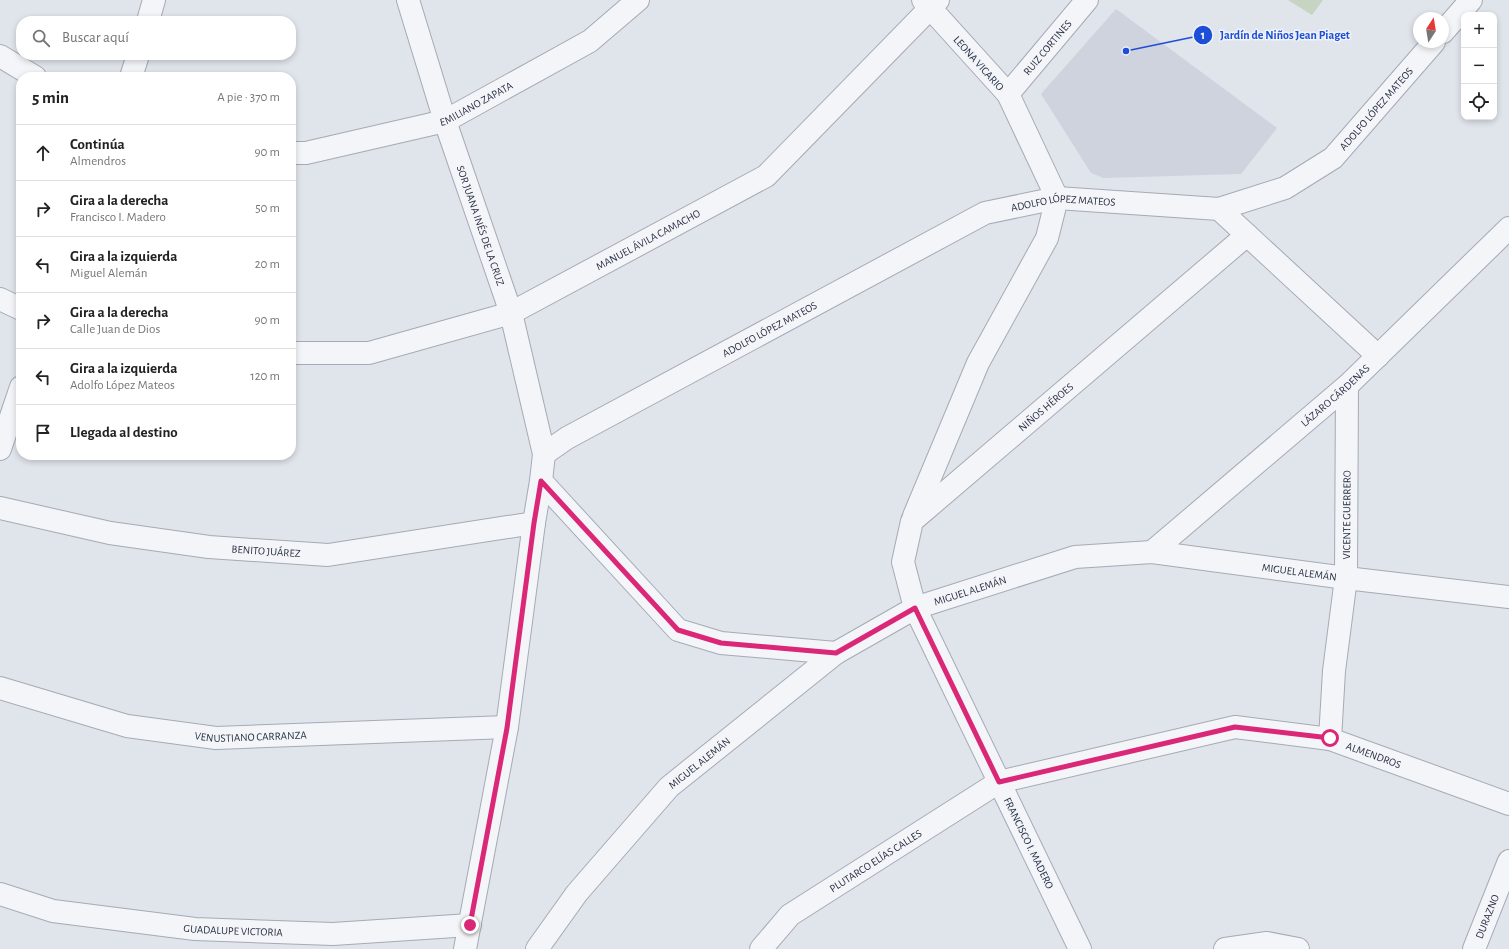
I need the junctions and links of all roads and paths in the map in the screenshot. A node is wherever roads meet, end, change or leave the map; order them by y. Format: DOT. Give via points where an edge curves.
graph roads {
  1 [pos="154,0"];
  2 [pos="408,0"];
  3 [pos="638,0"];
  4 [pos="1087,0"];
  5 [pos="1471,0"];
  6 [pos="930,3"];
  7 [pos="149,16"];
  8 [pos="1449,25"];
  9 [pos="1429,48"];
  10 [pos="0,56"];
  11 [pos="136,60"];
  12 [pos="27,72"];
  13 [pos="133,72"];
  14 [pos="1008,94"];
  15 [pos="445,121"];
  16 [pos="296,153"];
  17 [pos="1057,198"];
  18 [pos="1219,209"];
  19 [pos="1509,228"];
  20 [pos="1247,235"];
  21 [pos="0,299"];
  22 [pos="16,307"];
  23 [pos="511,313"];
  24 [pos="296,353"];
  25 [pos="1378,356"];
  26 [pos="1347,386"];
  27 [pos="16,402"];
  28 [pos="0,449"];
  29 [pos="544,454"];
  30 [pos="541,481"];
  31 [pos="0,508"];
  32 [pos="912,521"];
  33 [pos="534,523"];
  34 [pos="1152,552"];
  35 [pos="1346,578"];
  36 [pos="1509,597"];
  37 [pos="915,608"];
  38 [pos="836,653"];
  39 [pos="0,688"];
  40 [pos="507,728"];
  41 [pos="1330,738"];
  42 [pos="999,782"];
  43 [pos="1509,804"];
  44 [pos="1509,861"];
  45 [pos="0,894"];
  46 [pos="470,925"];
  47 [pos="1266,946"];
  48 [pos="465,949"];
  49 [pos="537,949"];
  50 [pos="761,949"];
  51 [pos="1080,949"];
  52 [pos="1225,949"];
  53 [pos="1298,949"];
  54 [pos="1474,949"];
  1 -- 7 [label="street"];
  2 -- 15 [label="street, SOR JUANA INÉS DE LA CRUZ"];
  3 -- 15 [label="street, EMILIANO ZAPATA" via="590,41"];
  4 -- 14 [label="street, RUIZ CORTINES"];
  5 -- 8 [label="street"];
  6 -- 14 [label="street, LEONA VICARIO"];
  6 -- 23 [label="street, MANUEL ÁVILA CAMACHO" via="766,176"];
  9 -- 18 [label="street, ADOLFO LÓPEZ MATEOS" via="1333,158 1285,188"];
  10 -- 12 [label="street"];
  11 -- 13 [label="street"];
  14 -- 17 [label="street, LEONA VICARIO"];
  15 -- 16 [label="street, EMILIANO ZAPATA" via="306,154"];
  15 -- 23 [label="street, SOR JUANA INÉS DE LA CRUZ"];
  17 -- 18 [label="street, ADOLFO LÓPEZ MATEOS"];
  17 -- 29 [label="street, ADOLFO LÓPEZ MATEOS" via="985,213 567,438"];
  17 -- 32 [label="street" via="1047,238 978,363"];
  18 -- 20 [label="street"];
  19 -- 25 [label="street, LÁZARO CÁRDENAS"];
  20 -- 25 [label="street"];
  20 -- 32 [label="street, NIÑOS HÉROES"];
  21 -- 22 [label="street"];
  23 -- 24 [label="street, MANUEL ÁVILA CAMACHO" via="369,353"];
  23 -- 29 [label="street, SOR JUANA INÉS DE LA CRUZ"];
  25 -- 26 [label="street, LÁZARO CÁRDENAS"];
  26 -- 34 [label="street, LÁZARO CÁRDENAS"];
  26 -- 35 [label="street, VICENTE GUERRERO"];
  27 -- 28 [label="street"];
  29 -- 30 [label="street"];
  30 -- 33 [label="street"];
  30 -- 38 [label="street" via="678,630 721,643"];
  31 -- 33 [label="street, BENITO JUÁREZ" via="110,533 209,547 328,555"];
  32 -- 37 [label="street" via="903,562"];
  33 -- 40 [label="street"];
  34 -- 35 [label="street, MIGUEL ALEMÁN"];
  34 -- 37 [label="street, MIGUEL ALEMÁN" via="1075,557"];
  35 -- 36 [label="street, MIGUEL ALEMÁN"];
  35 -- 41 [label="street, VICENTE GUERRERO" via="1334,671"];
  37 -- 38 [label="street, MIGUEL ALEMÁN"];
  37 -- 42 [label="street, FRANCISCO I. MADERO"];
  38 -- 49 [label="street, MIGUEL ALEMÁN" via="669,787 577,893"];
  39 -- 40 [label="street, VENUSTIANO CARRANZA" via="128,726 216,738"];
  40 -- 46 [label="street"];
  41 -- 42 [label="street, ALMENDROS" via="1235,727"];
  41 -- 43 [label="street, ALMENDROS"];
  42 -- 50 [label="street, PLUTARCO ELÍAS CALLES" via="790,915"];
  42 -- 51 [label="street, FRANCISCO I. MADERO"];
  44 -- 54 [label="street, DURAZNO"];
  45 -- 46 [label="street, GUADALUPE VICTORIA" via="53,911 195,929 332,934"];
  46 -- 48 [label="street"];
  47 -- 52 [label="street"];
  47 -- 53 [label="street"];
}
